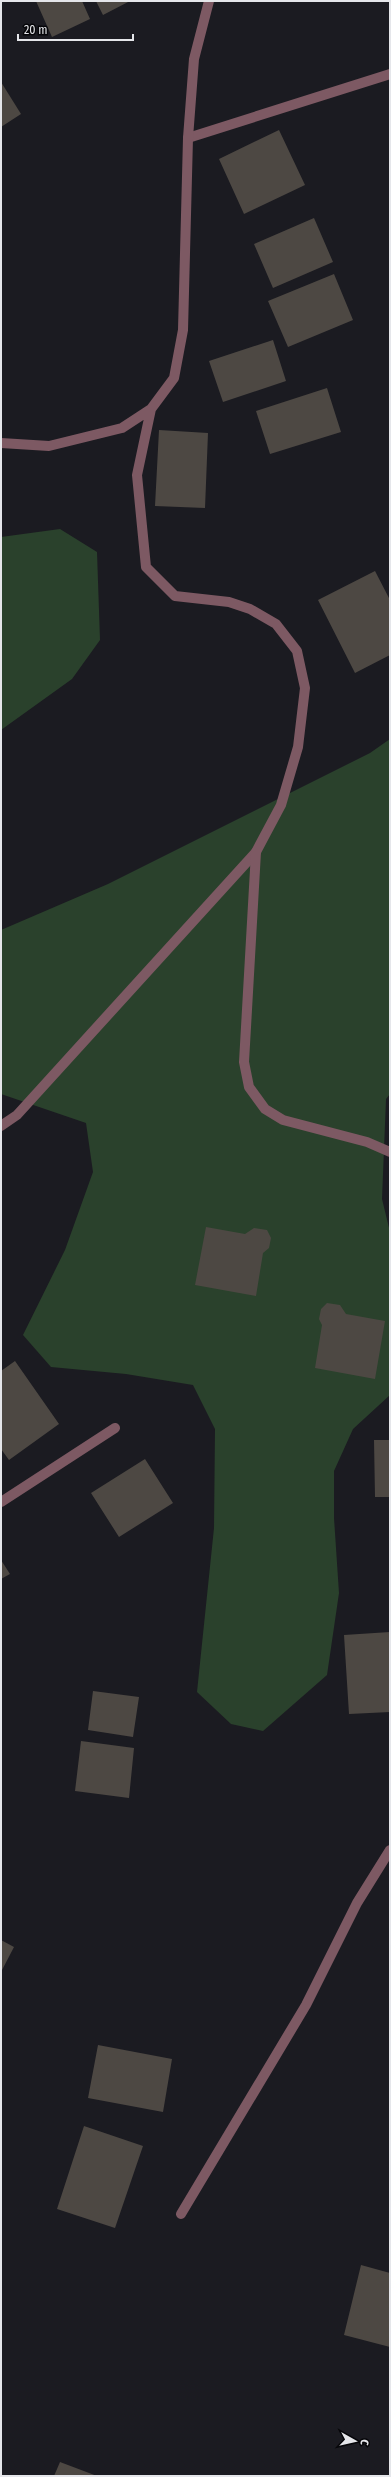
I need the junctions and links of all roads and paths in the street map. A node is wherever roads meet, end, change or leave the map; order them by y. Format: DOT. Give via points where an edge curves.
graph roads {
  1 [pos="209,1"];
  2 [pos="390,74"];
  3 [pos="188,138"];
  4 [pos="151,409"];
  5 [pos="1,443"];
  6 [pos="256,852"];
  7 [pos="1,1126"];
  8 [pos="390,1152"];
  9 [pos="115,1428"];
  10 [pos="1,1502"];
  11 [pos="390,1850"];
  12 [pos="181,2214"];
  1 -- 3 [label="street" via="194,59"];
  2 -- 3 [label="street"];
  3 -- 4 [label="street" via="183,330 174,378"];
  4 -- 5 [label="street" via="122,428 49,446"];
  4 -- 6 [label="street" via="137,475 146,567 175,596 229,602 250,609 276,624 297,652 305,688 298,747 281,805"];
  6 -- 7 [label="street" via="18,1115"];
  6 -- 8 [label="street" via="244,1062 249,1087 265,1109 283,1120 367,1142"];
  9 -- 10 [label="street"];
  11 -- 12 [label="street" via="357,1902 306,2005"];
}
